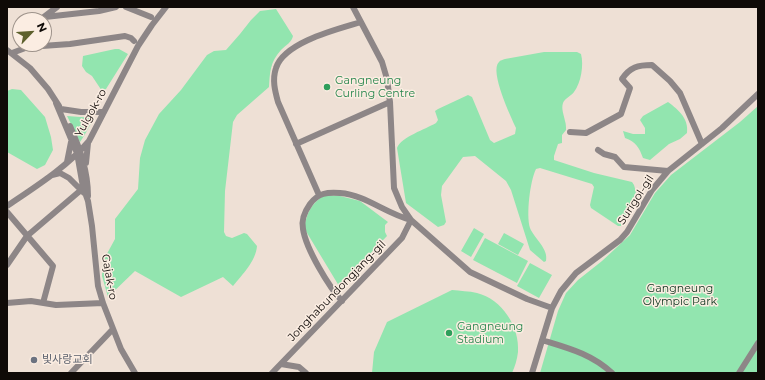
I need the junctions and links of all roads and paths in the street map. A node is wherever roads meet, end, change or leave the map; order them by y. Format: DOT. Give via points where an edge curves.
graph roads {
  1 [pos="116,7"];
  2 [pos="126,7"];
  3 [pos="166,7"];
  4 [pos="352,7"];
  5 [pos="152,17"];
  6 [pos="52,18"];
  7 [pos="361,22"];
  8 [pos="134,41"];
  9 [pos="52,44"];
  10 [pos="10,52"];
  11 [pos="758,94"];
  12 [pos="390,102"];
  13 [pos="56,103"];
  14 [pos="61,109"];
  15 [pos="104,112"];
  16 [pos="570,132"];
  17 [pos="71,140"];
  18 [pos="88,141"];
  19 [pos="296,144"];
  20 [pos="702,144"];
  21 [pos="598,150"];
  22 [pos="79,152"];
  23 [pos="66,162"];
  24 [pos="668,171"];
  25 [pos="51,175"];
  26 [pos="88,183"];
  27 [pos="81,190"];
  28 [pos="318,195"];
  29 [pos="87,199"];
  30 [pos="8,203"];
  31 [pos="7,212"];
  32 [pos="411,220"];
  33 [pos="27,236"];
  34 [pos="7,265"];
  35 [pos="342,301"];
  36 [pos="7,303"];
  37 [pos="43,303"];
  38 [pos="103,304"];
  39 [pos="552,308"];
  40 [pos="113,329"];
  41 [pos="542,340"];
  42 [pos="758,343"];
  43 [pos="281,364"];
  44 [pos="71,373"];
  45 [pos="135,373"];
  46 [pos="272,373"];
  47 [pos="306,373"];
  48 [pos="532,373"];
  49 [pos="612,373"];
  50 [pos="739,373"];
  1 -- 6 [label="street"];
  2 -- 5 [label="street"];
  3 -- 15 [label="street, Yulgok-ro" via="144,37"];
  4 -- 7 [label="street"];
  7 -- 12 [label="street" via="382,62"];
  7 -- 19 [label="street" via="323,33 280,60 276,68 275,90"];
  8 -- 9 [label="street" via="125,36"];
  10 -- 13 [label="street, Gajak-ro" via="30,68"];
  11 -- 20 [label="street, Surigol-gil"];
  12 -- 19 [label="street"];
  12 -- 32 [label="street" via="394,188"];
  13 -- 14 [label="street, Gajak-ro"];
  13 -- 17 [label="street, Gajak-ro"];
  14 -- 15 [label="street"];
  14 -- 22 [label="street, Gajak-ro"];
  15 -- 18 [label="street, Yulgok-ro"];
  16 -- 20 [label="street" via="586,133 622,114 630,88 622,79 627,72 640,65 652,64 680,93"];
  17 -- 22 [label="street, Gajak-ro"];
  17 -- 23 [label="street"];
  18 -- 22 [label="street, Yulgok-ro"];
  18 -- 26 [label="street"];
  19 -- 28 [label="street"];
  20 -- 24 [label="street, Surigol-gil"];
  21 -- 24 [label="street" via="615,157 624,167"];
  22 -- 23 [label="street, Yulgok-ro"];
  22 -- 26 [label="street, Gajak-ro"];
  22 -- 29 [label="street, Gajak-ro"];
  23 -- 25 [label="street, Yulgok-ro"];
  24 -- 39 [label="street, Surigol-gil" via="652,190 627,232 576,274 560,291"];
  25 -- 27 [label="street" via="60,173"];
  25 -- 30 [label="street, Yulgok-ro"];
  26 -- 29 [label="street, Gajak-ro"];
  27 -- 29 [label="street"];
  27 -- 33 [label="street"];
  28 -- 32 [label="street" via="332,192 350,194"];
  28 -- 35 [label="street" via="304,216 303,230 312,253"];
  29 -- 38 [label="street, Gajak-ro" via="98,286"];
  31 -- 33 [label="street"];
  32 -- 35 [label="street, Jonghabundongjang-gil" via="402,238"];
  32 -- 39 [label="street" via="470,272"];
  33 -- 34 [label="street"];
  33 -- 37 [label="street" via="53,266"];
  35 -- 43 [label="street, Jonghabundongjang-gil"];
  36 -- 37 [label="street"];
  37 -- 38 [label="street"];
  38 -- 40 [label="street, Gajak-ro"];
  39 -- 41 [label="street, Surigol-gil"];
  40 -- 44 [label="street"];
  40 -- 45 [label="street, Gajak-ro"];
  41 -- 48 [label="street, Surigol-gil"];
  41 -- 49 [label="street" via="595,359"];
  42 -- 50 [label="street"];
  43 -- 46 [label="street, Jonghabundongjang-gil"];
  43 -- 47 [label="street" via="299,367"];
}
